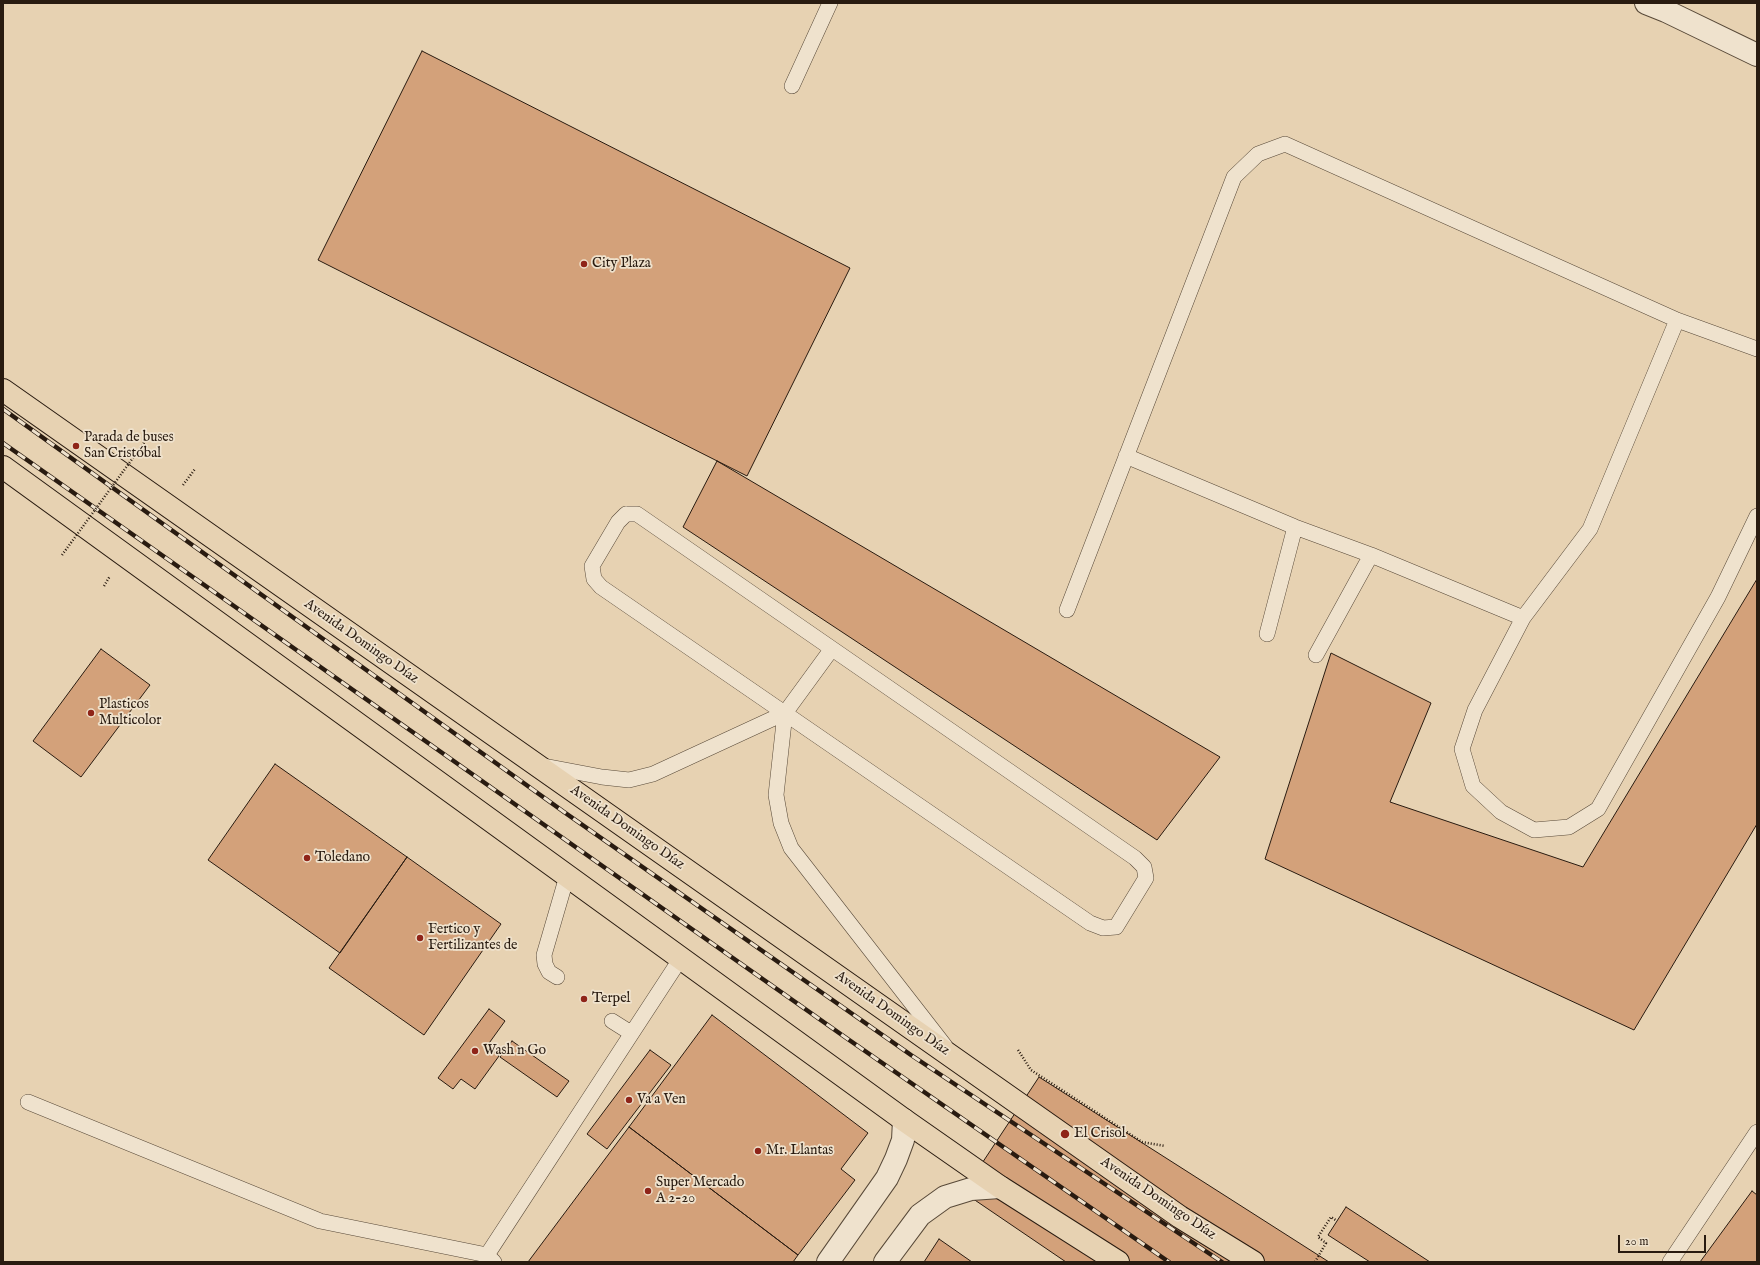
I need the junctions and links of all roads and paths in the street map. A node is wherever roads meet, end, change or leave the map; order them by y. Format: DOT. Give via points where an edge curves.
graph roads {
  1 [pos="830,3"];
  2 [pos="1646,3"];
  3 [pos="1757,55"];
  4 [pos="792,86"];
  5 [pos="1676,320"];
  6 [pos="1757,349"];
  7 [pos="3,390"];
  8 [pos="149,436"];
  9 [pos="1126,456"];
  10 [pos="3,467"];
  11 [pos="1757,516"];
  12 [pos="1294,527"];
  13 [pos="62,555"];
  14 [pos="1371,555"];
  15 [pos="1067,610"];
  16 [pos="1523,618"];
  17 [pos="1267,634"];
  18 [pos="831,650"];
  19 [pos="1316,654"];
  20 [pos="785,713"];
  21 [pos="536,765"];
  22 [pos="567,876"];
  23 [pos="681,958"];
  24 [pos="557,977"];
  25 [pos="612,1021"];
  26 [pos="631,1033"];
  27 [pos="1018,1050"];
  28 [pos="955,1058"];
  29 [pos="28,1102"];
  30 [pos="904,1120"];
  31 [pos="1757,1132"];
  32 [pos="1165,1146"];
  33 [pos="1000,1187"];
  34 [pos="1337,1221"];
  35 [pos="491,1258"];
  36 [pos="828,1262"];
  37 [pos="886,1262"];
  38 [pos="1118,1262"];
  39 [pos="1253,1262"];
  40 [pos="1315,1262"];
  41 [pos="1670,1262"];
  1 -- 4 [label="lane"];
  2 -- 3 [label="street"];
  5 -- 6 [label="lane"];
  5 -- 9 [label="lane" via="1285,144 1258,154 1234,177"];
  5 -- 16 [label="lane" via="1590,529"];
  7 -- 21 [label="main road, Avenida Domingo Díaz"];
  8 -- 13 [label="path, bridge"];
  9 -- 12 [label="lane"];
  9 -- 15 [label="lane"];
  10 -- 22 [label="main road"];
  11 -- 16 [label="lane" via="1718,597 1598,809 1569,827 1534,830 1501,812 1473,786 1462,749 1475,710"];
  12 -- 14 [label="lane"];
  12 -- 17 [label="lane"];
  14 -- 16 [label="lane"];
  14 -- 19 [label="lane"];
  18 -- 20 [label="lane"];
  18 -- 20 [label="lane" via="637,514 626,514 618,522 592,566 594,579 601,587"];
  18 -- 20 [label="lane" via="1136,858 1144,867 1146,878 1116,927 1103,928 1090,923"];
  20 -- 21 [label="lane" via="653,774 629,780"];
  20 -- 28 [label="lane" via="776,795 781,823 791,848"];
  21 -- 28 [label="main road, Avenida Domingo Díaz"];
  22 -- 23 [label="main road"];
  22 -- 24 [label="lane" via="544,954 549,972"];
  23 -- 26 [label="lane"];
  23 -- 30 [label="main road"];
  25 -- 26 [label="lane"];
  26 -- 35 [label="lane"];
  27 -- 32 [label="path" via="1031,1070 1142,1142"];
  28 -- 39 [label="main road, Avenida Domingo Díaz" via="1180,1216"];
  29 -- 35 [label="lane" via="320,1220"];
  30 -- 33 [label="main road"];
  30 -- 36 [label="street" via="903,1140 893,1165"];
  31 -- 41 [label="lane"];
  33 -- 37 [label="street" via="971,1189 945,1197 920,1215"];
  33 -- 38 [label="main road"];
  34 -- 40 [label="path" via="1331,1217 1318,1237 1326,1243"];
}
